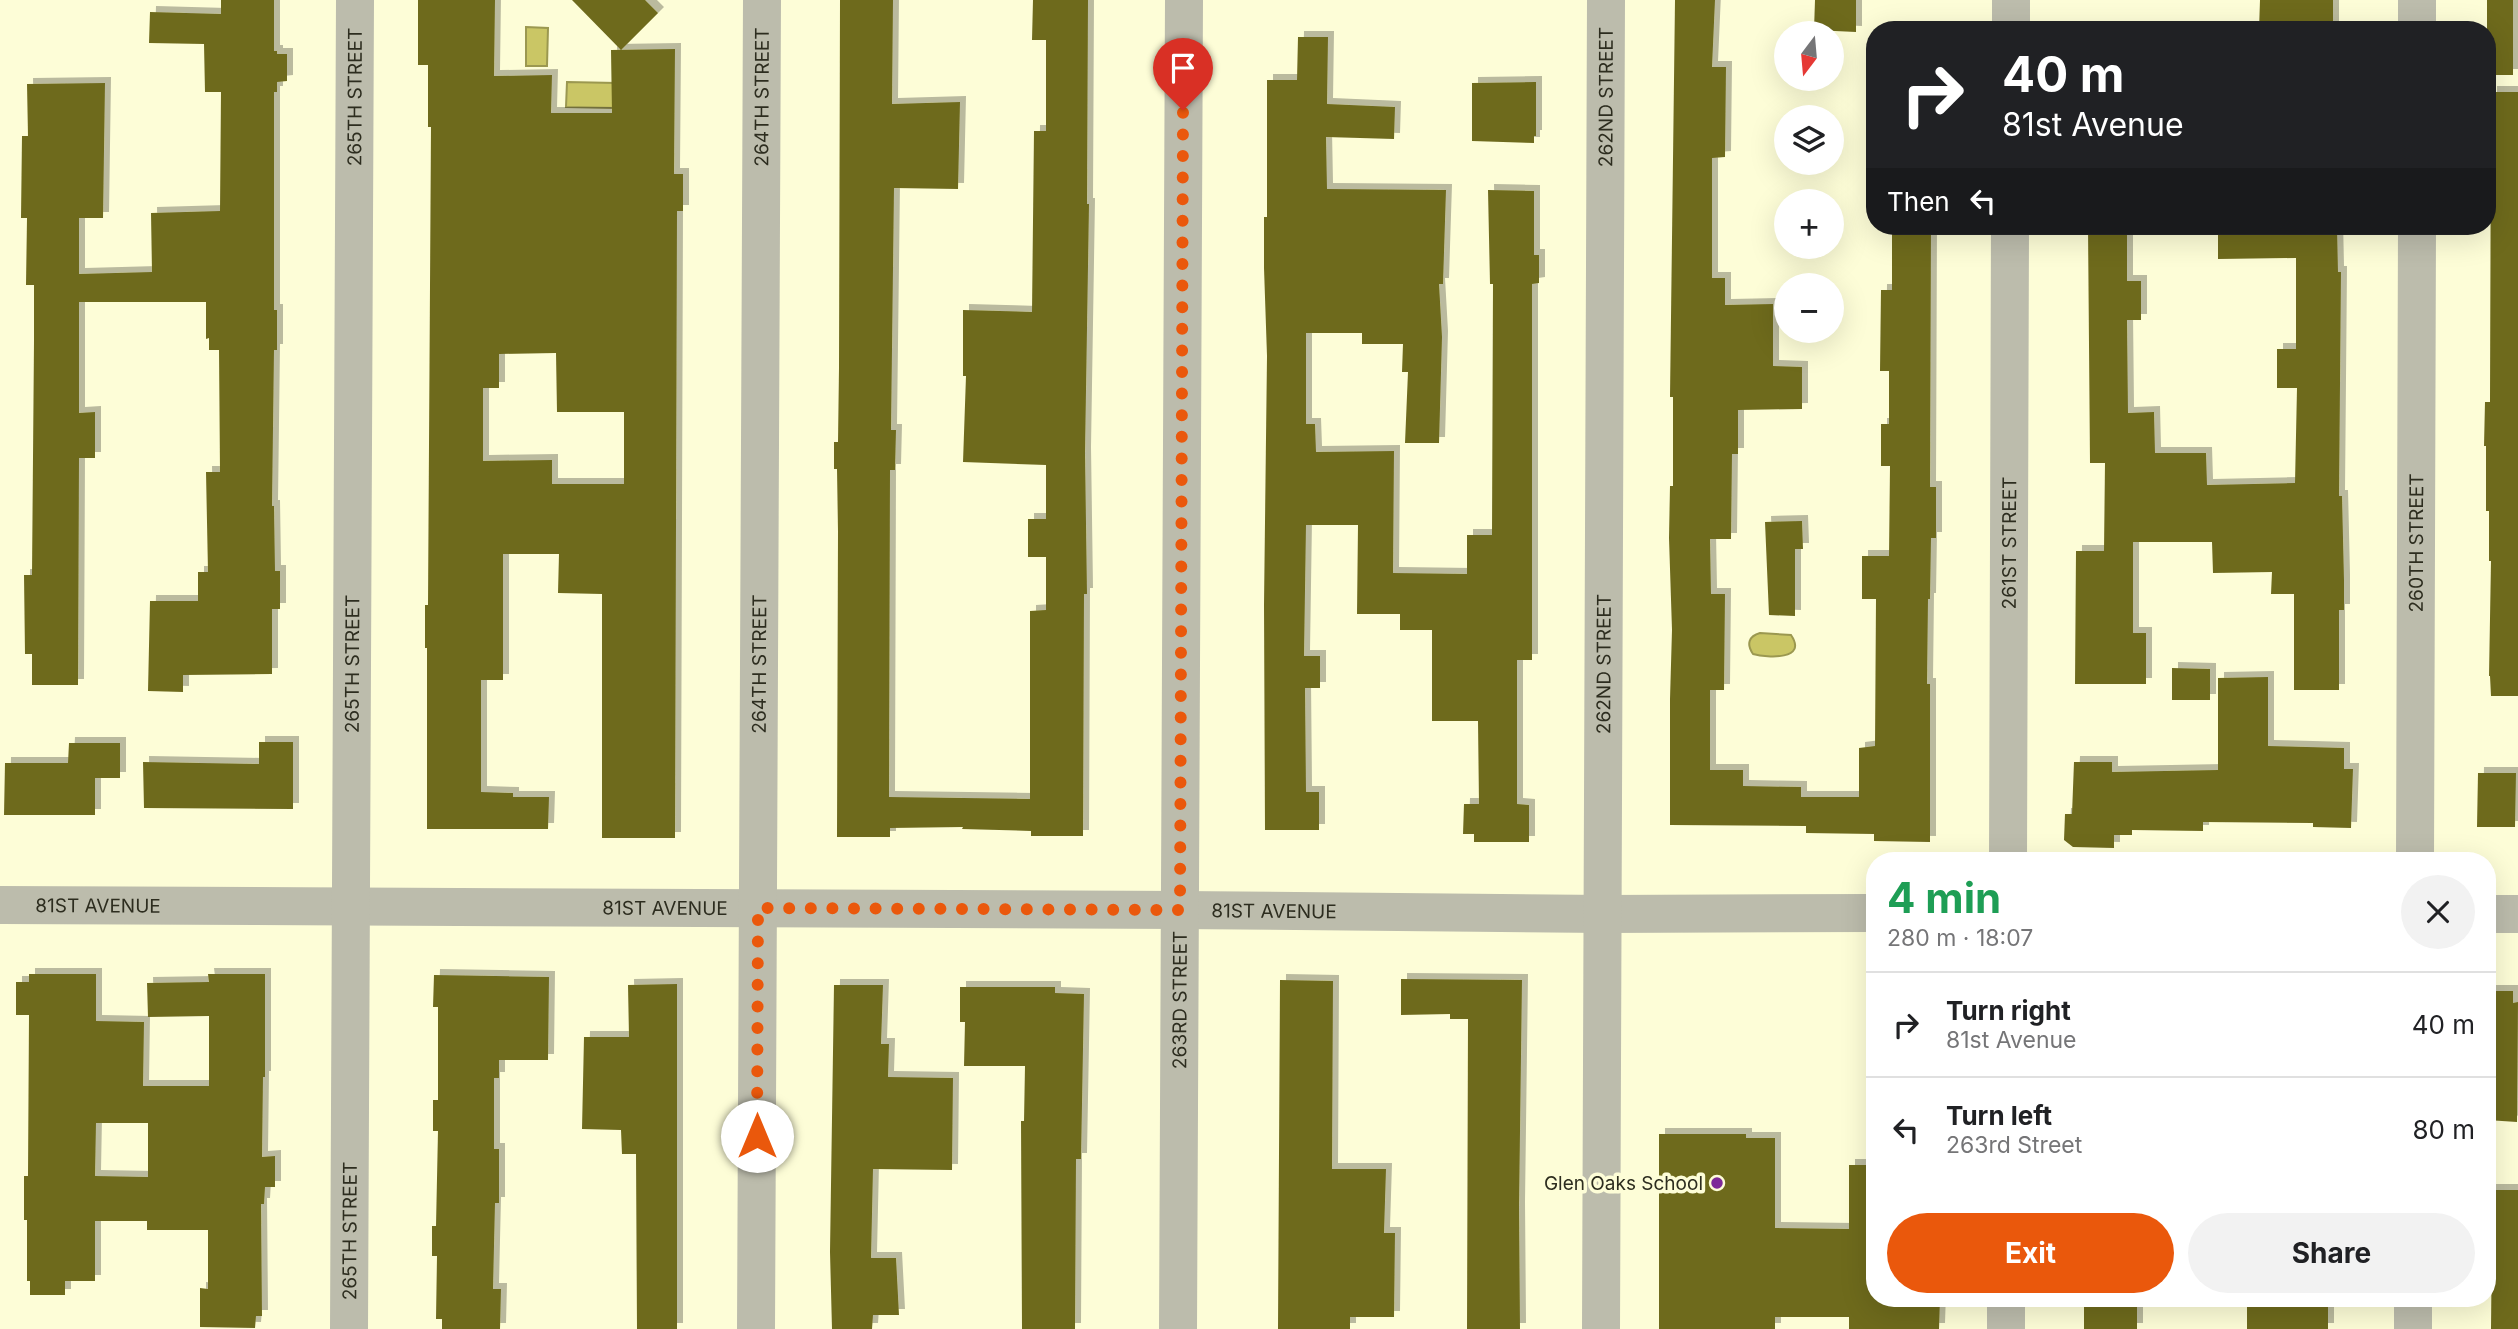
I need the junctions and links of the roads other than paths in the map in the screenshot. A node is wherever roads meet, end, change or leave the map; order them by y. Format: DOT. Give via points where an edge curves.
graph roads {
  1 [pos="355,0"];
  2 [pos="762,0"];
  3 [pos="1184,0"];
  4 [pos="1606,0"];
  5 [pos="2011,0"];
  6 [pos="2417,0"];
  7 [pos="2011,21"];
  8 [pos="2417,21"];
  9 [pos="2010,235"];
  10 [pos="2417,235"];
  11 [pos="2008,852"];
  12 [pos="2415,852"];
  13 [pos="0,905"];
  14 [pos="351,907"];
  15 [pos="758,908"];
  16 [pos="1180,910"];
  17 [pos="1866,913"];
  18 [pos="1604,914"];
  19 [pos="2496,914"];
  20 [pos="2518,914"];
  21 [pos="2006,1307"];
  22 [pos="2413,1307"];
  23 [pos="349,1329"];
  24 [pos="756,1329"];
  25 [pos="1178,1329"];
  26 [pos="1601,1329"];
  27 [pos="2006,1329"];
  28 [pos="2413,1329"];
  1 -- 14 [label="street, 265TH STREET"];
  2 -- 15 [label="street, 264TH STREET"];
  3 -- 16 [label="street, 263RD STREET"];
  4 -- 18 [label="street, 262ND STREET"];
  5 -- 7 [label="street"];
  6 -- 8 [label="street"];
  9 -- 11 [label="street, 261ST STREET"];
  10 -- 12 [label="street, 260TH STREET"];
  13 -- 14 [label="street, 81ST AVENUE"];
  14 -- 15 [label="street, 81ST AVENUE"];
  14 -- 23 [label="street, 265TH STREET"];
  15 -- 16 [label="street, 81ST AVENUE"];
  15 -- 24 [label="street, 264TH STREET"];
  16 -- 18 [label="street, 81ST AVENUE"];
  16 -- 25 [label="street, 263RD STREET"];
  17 -- 18 [label="street, 81ST AVENUE"];
  18 -- 26 [label="street, 262ND STREET"];
  19 -- 20 [label="street"];
  21 -- 27 [label="street"];
  22 -- 28 [label="street"];
}
